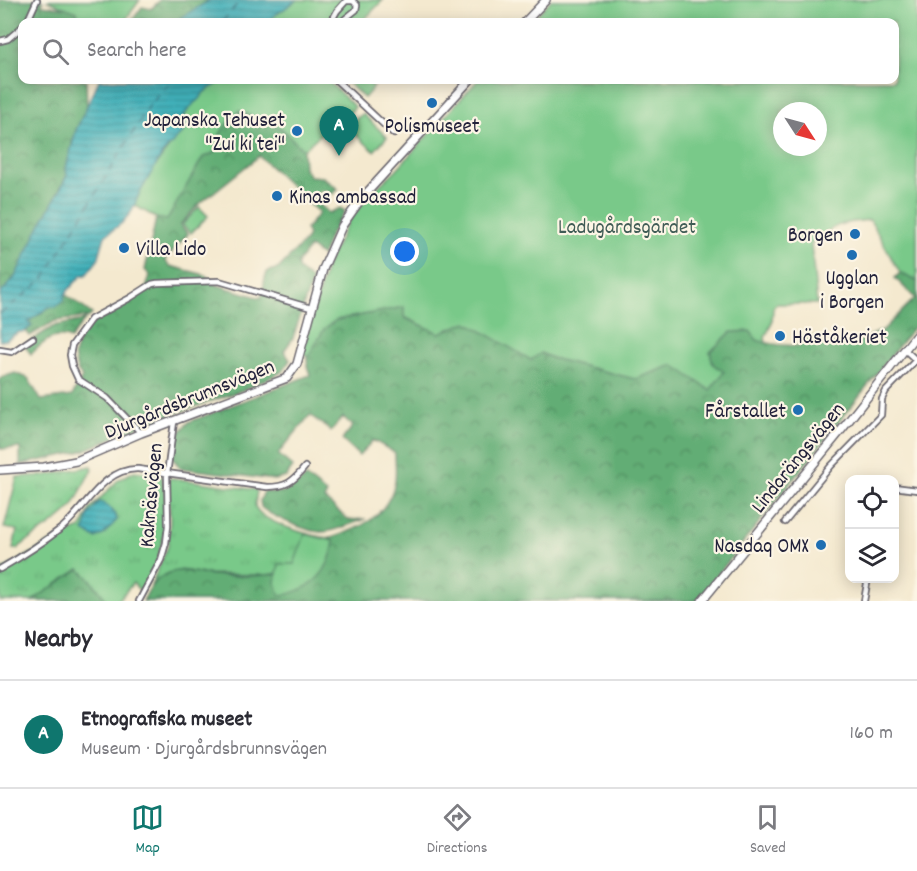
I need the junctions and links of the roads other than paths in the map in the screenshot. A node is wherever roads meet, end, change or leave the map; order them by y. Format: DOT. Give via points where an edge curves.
graph roads {
  1 [pos="37,0"];
  2 [pos="546,0"];
  3 [pos="29,18"];
  4 [pos="334,18"];
  5 [pos="346,18"];
  6 [pos="529,18"];
  7 [pos="18,30"];
  8 [pos="0,41"];
  9 [pos="340,84"];
  10 [pos="466,84"];
  11 [pos="394,134"];
  12 [pos="311,308"];
  13 [pos="917,334"];
  14 [pos="33,338"];
  15 [pos="0,350"];
  16 [pos="905,350"];
  17 [pos="917,359"];
  18 [pos="174,422"];
  19 [pos="141,433"];
  20 [pos="305,467"];
  21 [pos="0,470"];
  22 [pos="167,474"];
  23 [pos="899,488"];
  24 [pos="917,490"];
  25 [pos="785,522"];
  26 [pos="0,569"];
  27 [pos="867,583"];
  28 [pos="139,601"];
  29 [pos="702,601"];
  30 [pos="864,601"];
  1 -- 3 [label="street"];
  2 -- 6 [label="street"];
  4 -- 5 [label="street" via="346,1 352,1 356,10"];
  7 -- 8 [label="street"];
  9 -- 11 [label="street"];
  10 -- 12 [label="street, Djurgårdsbrunnsvägen" via="350,213 328,255"];
  12 -- 18 [label="street, Djurgårdsbrunnsvägen" via="297,364 287,378"];
  12 -- 19 [label="street" via="219,281 157,283 91,319 72,345 74,372"];
  13 -- 16 [label="street, Lindarängsvägen"];
  14 -- 15 [label="street" via="12,352"];
  16 -- 17 [label="street"];
  16 -- 29 [label="street, Lindarängsvägen"];
  17 -- 25 [label="street" via="886,391 881,415 831,465"];
  18 -- 19 [label="street, Djurgårdsbrunnsvägen"];
  18 -- 22 [label="street, Kaknäsvägen"];
  19 -- 21 [label="street, Djurgårdsbrunnsvägen" via="63,464"];
  20 -- 22 [label="street" via="292,483 280,487"];
  22 -- 26 [label="street" via="135,469 115,474 63,526"];
  22 -- 28 [label="street, Kaknäsvägen" via="166,543"];
  23 -- 24 [label="street"];
  27 -- 30 [label="street"];
}
